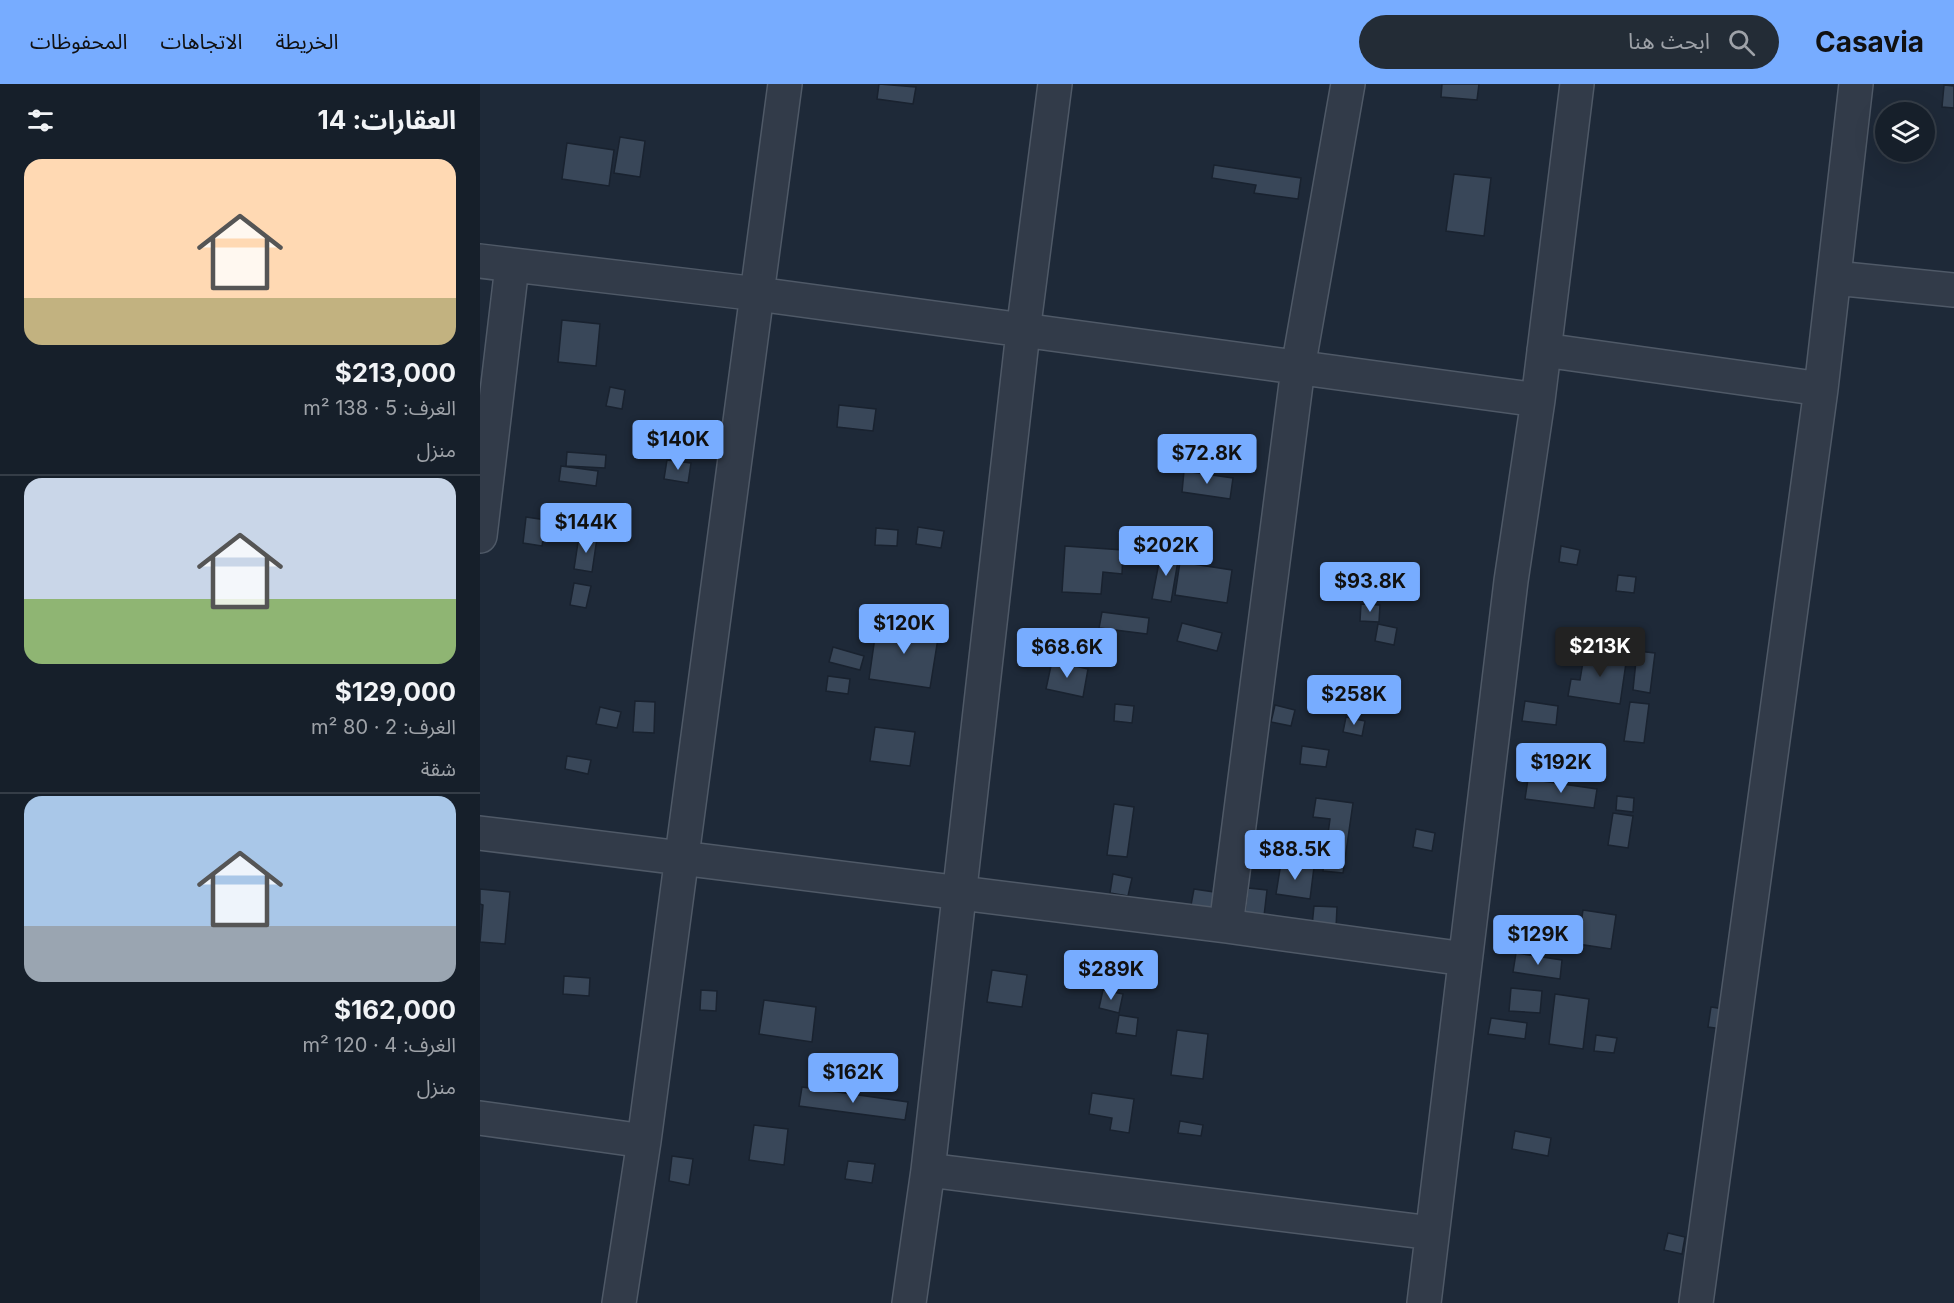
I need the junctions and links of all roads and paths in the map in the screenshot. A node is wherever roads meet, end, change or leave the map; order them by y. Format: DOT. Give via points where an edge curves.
graph roads {
  1 [pos="785,84"];
  2 [pos="1055,84"];
  3 [pos="1348,84"];
  4 [pos="1577,84"];
  5 [pos="1857,84"];
  6 [pos="480,261"];
  7 [pos="512,266"];
  8 [pos="1835,278"];
  9 [pos="1954,290"];
  10 [pos="758,294"];
  11 [pos="1023,332"];
  12 [pos="1544,350"];
  13 [pos="1298,368"];
  14 [pos="1821,389"];
  15 [pos="1539,400"];
  16 [pos="480,536"];
  17 [pos="480,833"];
  18 [pos="681,857"];
  19 [pos="961,894"];
  20 [pos="1226,926"];
  21 [pos="1465,959"];
  22 [pos="480,1118"];
  23 [pos="644,1141"];
  24 [pos="928,1170"];
  25 [pos="1432,1233"];
  26 [pos="619,1303"];
  27 [pos="909,1303"];
  28 [pos="1424,1303"];
  29 [pos="1696,1303"];
  1 -- 10 [label="street"];
  2 -- 11 [label="street"];
  3 -- 13 [label="street"];
  4 -- 12 [label="street"];
  5 -- 8 [label="street"];
  6 -- 7 [label="street"];
  7 -- 10 [label="street"];
  7 -- 16 [label="street"];
  8 -- 9 [label="street"];
  8 -- 14 [label="street"];
  10 -- 11 [label="street"];
  10 -- 18 [label="street"];
  11 -- 13 [label="street"];
  11 -- 19 [label="street"];
  12 -- 14 [label="street"];
  12 -- 15 [label="street"];
  13 -- 15 [label="street"];
  13 -- 20 [label="street"];
  14 -- 29 [label="street"];
  15 -- 21 [label="street" via="1511,581"];
  17 -- 18 [label="street"];
  18 -- 19 [label="street"];
  18 -- 23 [label="street"];
  19 -- 20 [label="street"];
  19 -- 24 [label="street"];
  20 -- 21 [label="street"];
  21 -- 25 [label="street"];
  22 -- 23 [label="street"];
  23 -- 26 [label="street"];
  24 -- 25 [label="street"];
  24 -- 27 [label="street"];
  25 -- 28 [label="street"];
}
